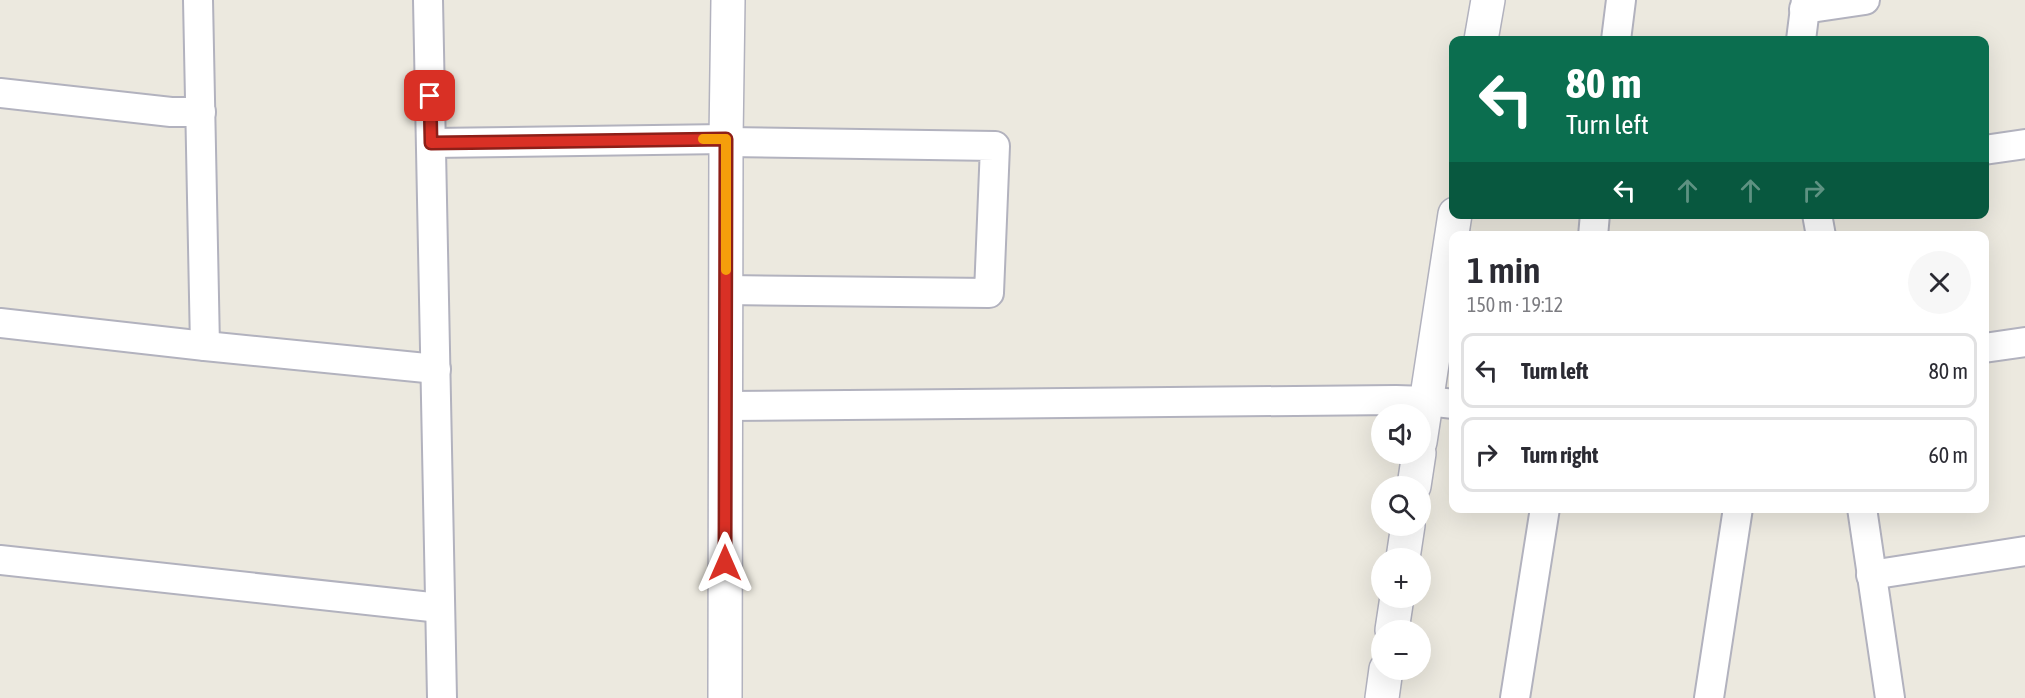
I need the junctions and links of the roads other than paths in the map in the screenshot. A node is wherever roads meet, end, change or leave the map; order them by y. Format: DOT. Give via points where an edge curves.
graph roads {
  1 [pos="198,0"];
  2 [pos="428,0"];
  3 [pos="728,0"];
  4 [pos="1488,0"];
  5 [pos="1622,0"];
  6 [pos="1864,0"];
  7 [pos="1805,4"];
  8 [pos="1483,36"];
  9 [pos="1618,36"];
  10 [pos="1801,36"];
  11 [pos="0,93"];
  12 [pos="201,111"];
  13 [pos="726,140"];
  14 [pos="431,143"];
  15 [pos="2025,144"];
  16 [pos="1989,149"];
  17 [pos="726,290"];
  18 [pos="1449,290"];
  19 [pos="0,323"];
  20 [pos="2025,342"];
  21 [pos="205,346"];
  22 [pos="1989,347"];
  23 [pos="436,369"];
  24 [pos="1440,403"];
  25 [pos="725,406"];
  26 [pos="1431,421"];
  27 [pos="1544,513"];
  28 [pos="1737,513"];
  29 [pos="1863,513"];
  30 [pos="2025,551"];
  31 [pos="0,560"];
  32 [pos="1871,575"];
  33 [pos="440,608"];
  34 [pos="1384,680"];
  35 [pos="442,698"];
  36 [pos="724,698"];
  37 [pos="1382,698"];
  38 [pos="1515,698"];
  39 [pos="1709,698"];
  40 [pos="1890,698"];
  1 -- 12 [label="street"];
  2 -- 14 [label="street"];
  3 -- 13 [label="street"];
  4 -- 8 [label="street"];
  5 -- 9 [label="street"];
  6 -- 7 [label="street"];
  7 -- 10 [label="street"];
  11 -- 12 [label="street" via="171,112"];
  12 -- 21 [label="street"];
  13 -- 14 [label="street"];
  13 -- 17 [label="street"];
  13 -- 17 [label="street" via="994,146 989,293"];
  14 -- 23 [label="street"];
  15 -- 16 [label="street"];
  17 -- 25 [label="street"];
  18 -- 24 [label="street"];
  19 -- 21 [label="street"];
  20 -- 22 [label="street"];
  21 -- 23 [label="street"];
  23 -- 33 [label="street"];
  24 -- 25 [label="street"];
  24 -- 26 [label="street"];
  25 -- 36 [label="street"];
  27 -- 38 [label="street"];
  28 -- 39 [label="street"];
  29 -- 32 [label="street"];
  30 -- 32 [label="street"];
  31 -- 33 [label="street"];
  32 -- 40 [label="street"];
  33 -- 35 [label="street"];
  34 -- 37 [label="street"];
}
